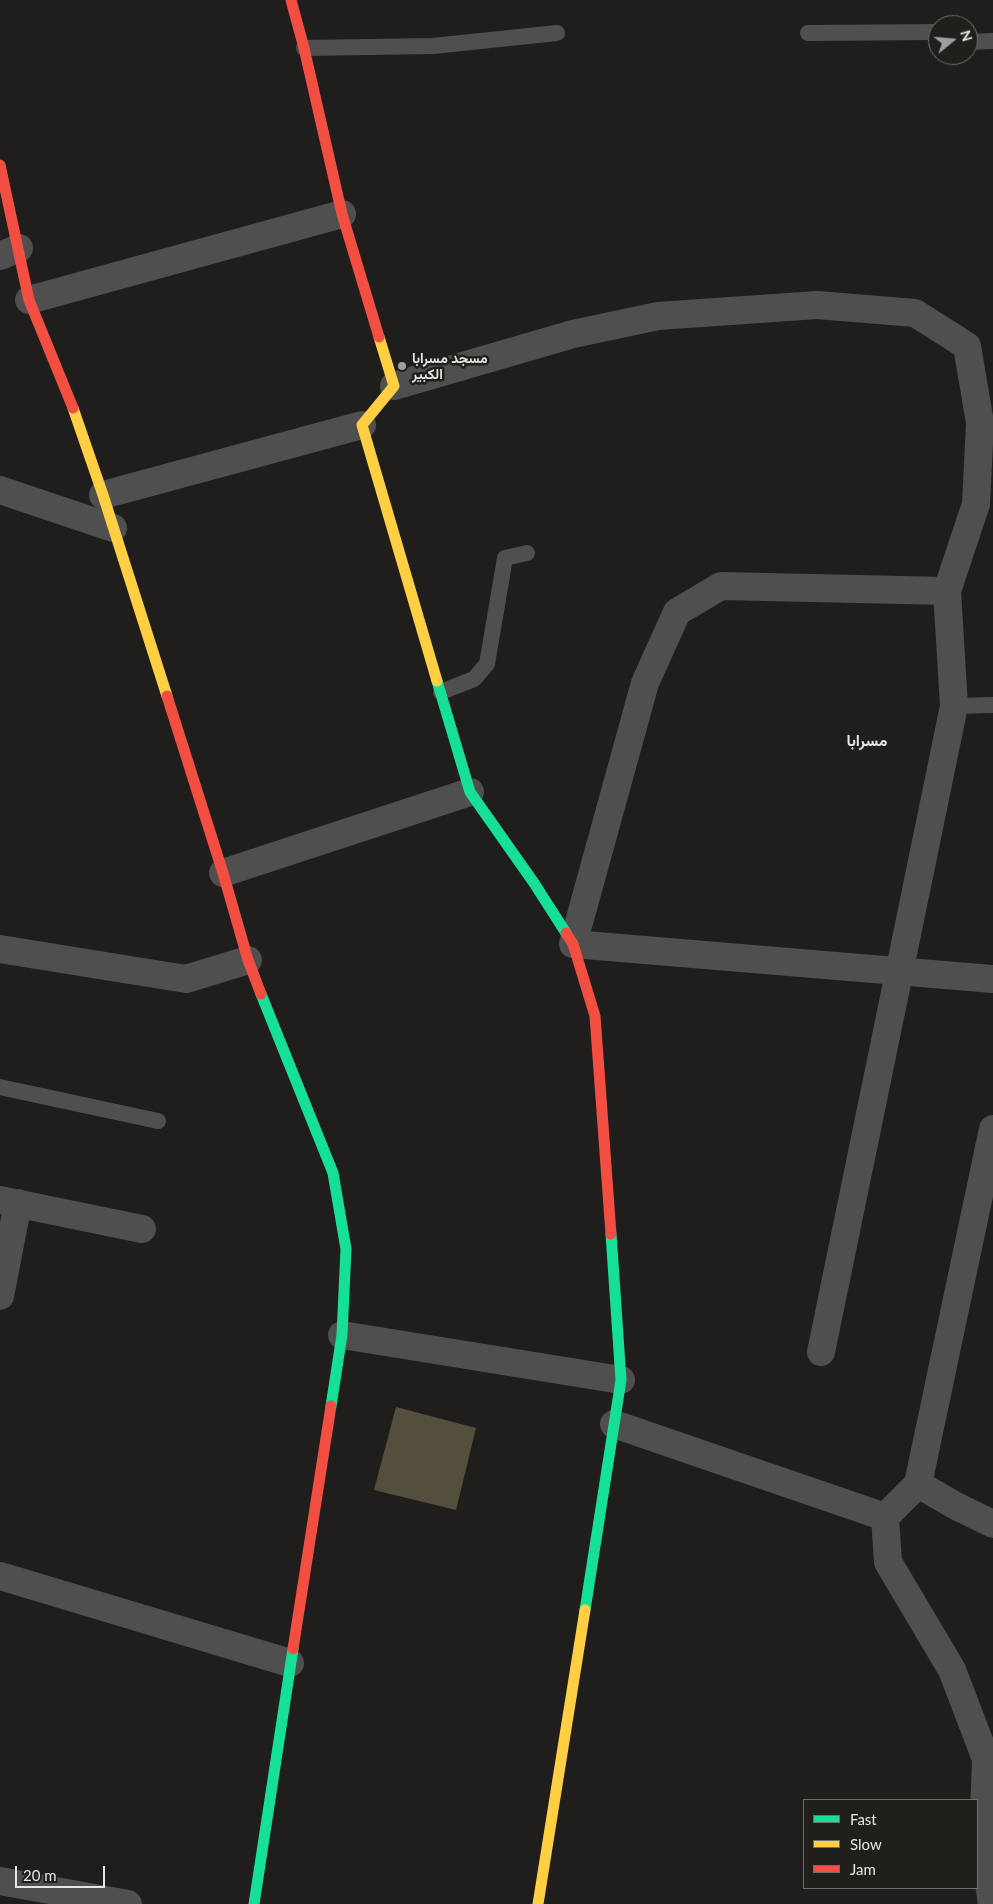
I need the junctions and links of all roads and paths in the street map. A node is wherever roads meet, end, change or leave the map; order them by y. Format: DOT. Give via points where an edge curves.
graph roads {
  1 [pos="291,0"];
  2 [pos="928,32"];
  3 [pos="557,33"];
  4 [pos="808,34"];
  5 [pos="993,40"];
  6 [pos="978,41"];
  7 [pos="304,48"];
  8 [pos="0,165"];
  9 [pos="342,214"];
  10 [pos="9,252"];
  11 [pos="29,300"];
  12 [pos="394,386"];
  13 [pos="362,425"];
  14 [pos="0,490"];
  15 [pos="103,495"];
  16 [pos="113,528"];
  17 [pos="527,553"];
  18 [pos="947,591"];
  19 [pos="441,692"];
  20 [pos="993,705"];
  21 [pos="954,706"];
  22 [pos="470,792"];
  23 [pos="223,873"];
  24 [pos="572,944"];
  25 [pos="0,949"];
  26 [pos="248,960"];
  27 [pos="900,971"];
  28 [pos="993,979"];
  29 [pos="0,1087"];
  30 [pos="158,1121"];
  31 [pos="993,1129"];
  32 [pos="9,1202"];
  33 [pos="142,1229"];
  34 [pos="0,1296"];
  35 [pos="342,1335"];
  36 [pos="821,1352"];
  37 [pos="621,1380"];
  38 [pos="614,1424"];
  39 [pos="918,1484"];
  40 [pos="885,1517"];
  41 [pos="993,1524"];
  42 [pos="0,1576"];
  43 [pos="290,1663"];
  44 [pos="988,1842"];
  45 [pos="0,1881"];
  46 [pos="992,1903"];
  47 [pos="128,1904"];
  48 [pos="254,1904"];
  49 [pos="538,1904"];
  1 -- 7 [label="street"];
  2 -- 4 [label="lane"];
  3 -- 7 [label="lane" via="433,46"];
  5 -- 6 [label="lane"];
  7 -- 9 [label="street"];
  8 -- 10 [label="street"];
  9 -- 11 [label="street"];
  9 -- 12 [label="street"];
  10 -- 11 [label="street"];
  11 -- 15 [label="street" via="69,396"];
  12 -- 13 [label="street"];
  12 -- 18 [label="street" via="573,334 658,316 817,305 915,313 967,346 980,423 976,504"];
  13 -- 15 [label="street"];
  13 -- 19 [label="street"];
  14 -- 16 [label="street"];
  15 -- 16 [label="street"];
  16 -- 23 [label="street"];
  17 -- 19 [label="lane" via="505,558 487,664 474,679"];
  18 -- 21 [label="street"];
  18 -- 24 [label="street" via="721,586 677,612 645,683"];
  19 -- 22 [label="street"];
  20 -- 21 [label="lane"];
  21 -- 27 [label="street"];
  22 -- 23 [label="street"];
  22 -- 24 [label="street"];
  23 -- 26 [label="street"];
  24 -- 27 [label="street"];
  24 -- 37 [label="street" via="595,1016"];
  25 -- 26 [label="street" via="186,979"];
  26 -- 35 [label="street" via="333,1173 346,1249"];
  27 -- 28 [label="street"];
  27 -- 36 [label="street"];
  29 -- 30 [label="lane"];
  31 -- 39 [label="street"];
  32 -- 33 [label="street"];
  32 -- 34 [label="street"];
  35 -- 37 [label="street"];
  35 -- 43 [label="street"];
  37 -- 38 [label="street"];
  38 -- 40 [label="street"];
  38 -- 49 [label="street"];
  39 -- 40 [label="street"];
  39 -- 41 [label="street"];
  40 -- 44 [label="street" via="888,1562 952,1670 986,1759"];
  42 -- 43 [label="street"];
  43 -- 48 [label="street"];
  44 -- 46 [label="street"];
  45 -- 47 [label="street"];
}
